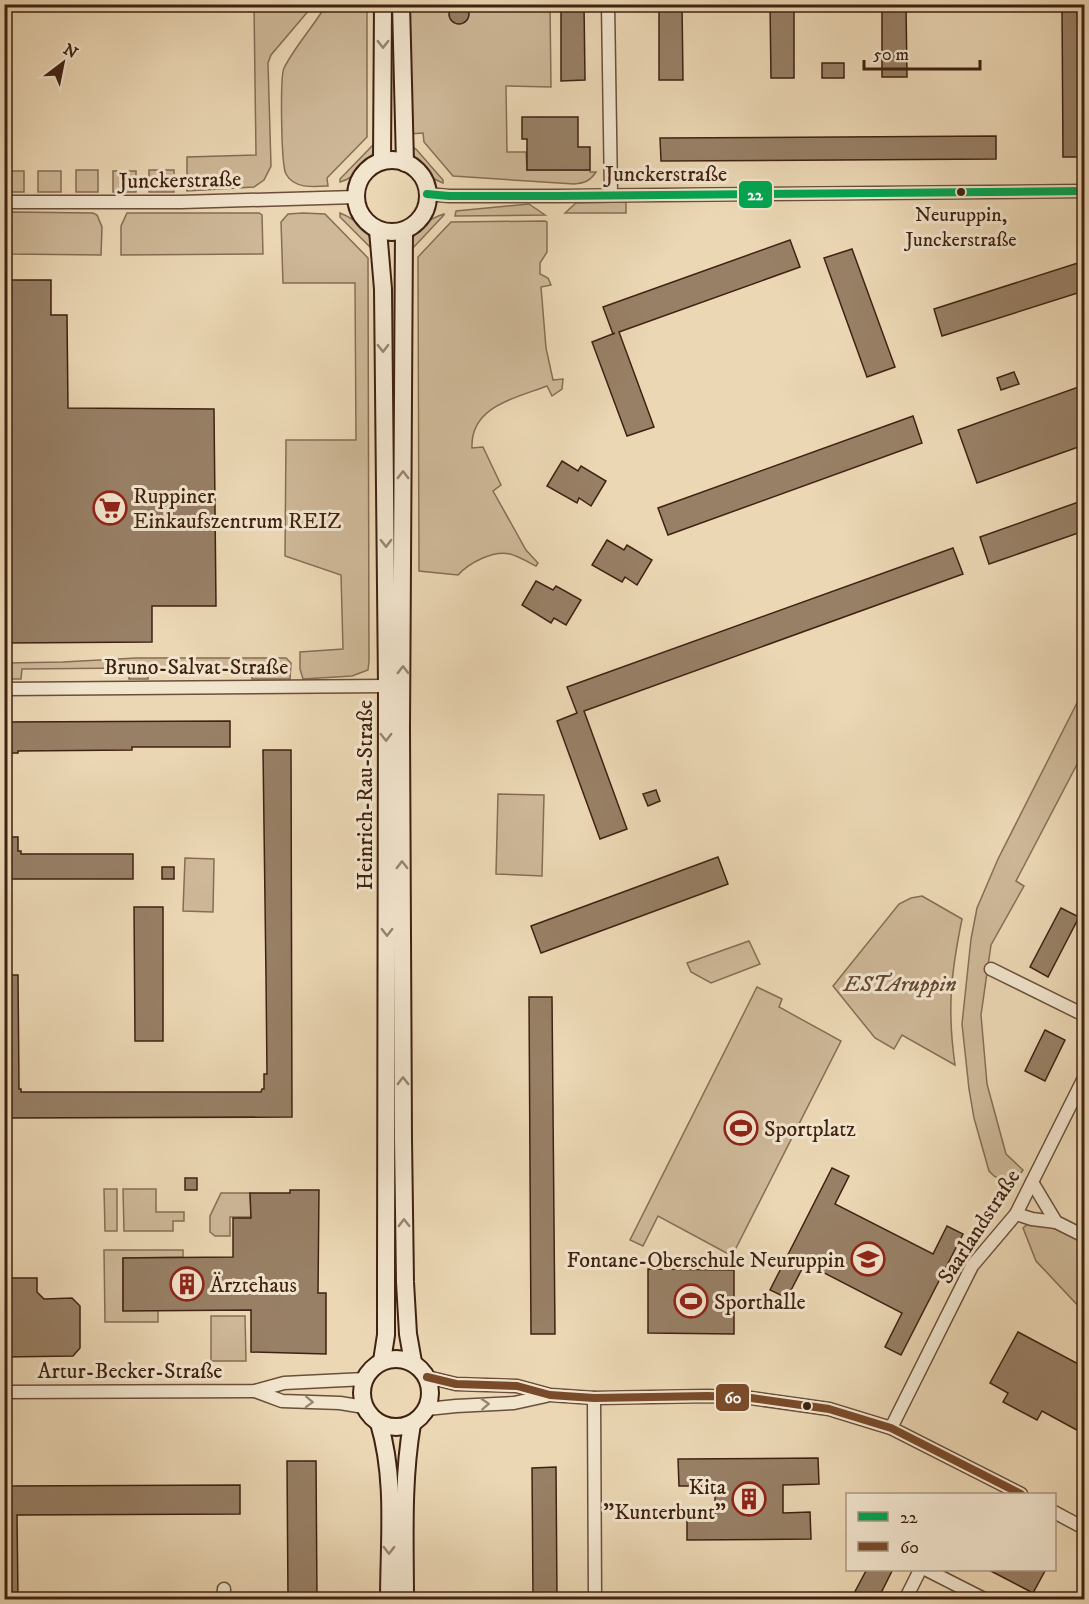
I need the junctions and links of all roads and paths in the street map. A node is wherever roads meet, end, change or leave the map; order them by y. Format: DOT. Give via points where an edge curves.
graph roads {
  1 [pos="383,4"];
  2 [pos="401,4"];
  3 [pos="608,4"];
  4 [pos="382,161"];
  5 [pos="405,163"];
  6 [pos="1084,191"];
  7 [pos="427,194"];
  8 [pos="611,194"];
  9 [pos="356,197"];
  10 [pos="4,202"];
  11 [pos="378,230"];
  12 [pos="404,231"];
  13 [pos="387,686"];
  14 [pos="4,688"];
  15 [pos="991,969"];
  16 [pos="1084,1016"];
  17 [pos="1084,1078"];
  18 [pos="1032,1182"];
  19 [pos="1017,1214"];
  20 [pos="1056,1222"];
  21 [pos="1084,1236"];
  22 [pos="382,1361"];
  23 [pos="413,1362"];
  24 [pos="427,1377"];
  25 [pos="364,1379"];
  26 [pos="255,1391"];
  27 [pos="4,1392"];
  28 [pos="550,1395"];
  29 [pos="594,1398"];
  30 [pos="364,1407"];
  31 [pos="427,1410"];
  32 [pos="379,1423"];
  33 [pos="411,1424"];
  34 [pos="891,1428"];
  35 [pos="1019,1493"];
  36 [pos="1056,1513"];
  37 [pos="1084,1528"];
  38 [pos="919,1571"];
  39 [pos="931,1571"];
  40 [pos="909,1598"];
  41 [pos="389,1599"];
  42 [pos="405,1599"];
  43 [pos="595,1599"];
  44 [pos="986,1599"];
  1 -- 4 [label="main road, one-way"];
  2 -- 5 [label="main road"];
  3 -- 8 [label="street"];
  4 -- 5 [label="main road"];
  4 -- 9 [label="main road" via="365,173"];
  5 -- 7 [label="main road" via="418,172"];
  6 -- 8 [label="street, Junckerstraße"];
  7 -- 8 [label="street, Junckerstraße"];
  7 -- 12 [label="main road" via="420,218"];
  9 -- 10 [label="street, Junckerstraße"];
  9 -- 11 [label="main road" via="363,218"];
  11 -- 12 [label="main road"];
  11 -- 13 [label="main road, Heinrich-Rau-Straße, one-way" via="383,289"];
  23 -- 12 [label="main road, Heinrich-Rau-Straße, one-way" via="405,1282 403,1139"];
  13 -- 14 [label="street, Bruno-Salvat-Straße"];
  13 -- 22 [label="main road, Heinrich-Rau-Straße, one-way" via="386,1335"];
  15 -- 16 [label="street"];
  17 -- 18 [label="street, Saarlandstraße"];
  18 -- 19 [label="street, Saarlandstraße"];
  18 -- 20 [label="street"];
  19 -- 20 [label="street"];
  19 -- 34 [label="street, Saarlandstraße" via="972,1266"];
  20 -- 21 [label="street"];
  22 -- 23 [label="main road" via="392,1358"];
  22 -- 25 [label="main road"];
  23 -- 24 [label="main road"];
  24 -- 28 [label="street" via="456,1384 517,1386"];
  24 -- 31 [label="main road" via="431,1399"];
  25 -- 26 [label="street, Artur-Becker-Straße" via="284,1383"];
  25 -- 30 [label="main road"];
  26 -- 27 [label="street, Artur-Becker-Straße"];
  26 -- 30 [label="street, Artur-Becker-Straße, one-way" via="282,1401"];
  28 -- 29 [label="street"];
  31 -- 28 [label="street, one-way" via="514,1403"];
  29 -- 34 [label="street" via="751,1398 829,1409"];
  29 -- 43 [label="street"];
  30 -- 32 [label="main road"];
  31 -- 33 [label="main road"];
  32 -- 33 [label="main road" via="390,1427"];
  32 -- 41 [label="main road, one-way" via="387,1449 390,1501"];
  33 -- 42 [label="main road" via="405,1502"];
  34 -- 35 [label="street"];
  36 -- 37 [label="street"];
  38 -- 40 [label="street"];
  39 -- 44 [label="street"];
}
